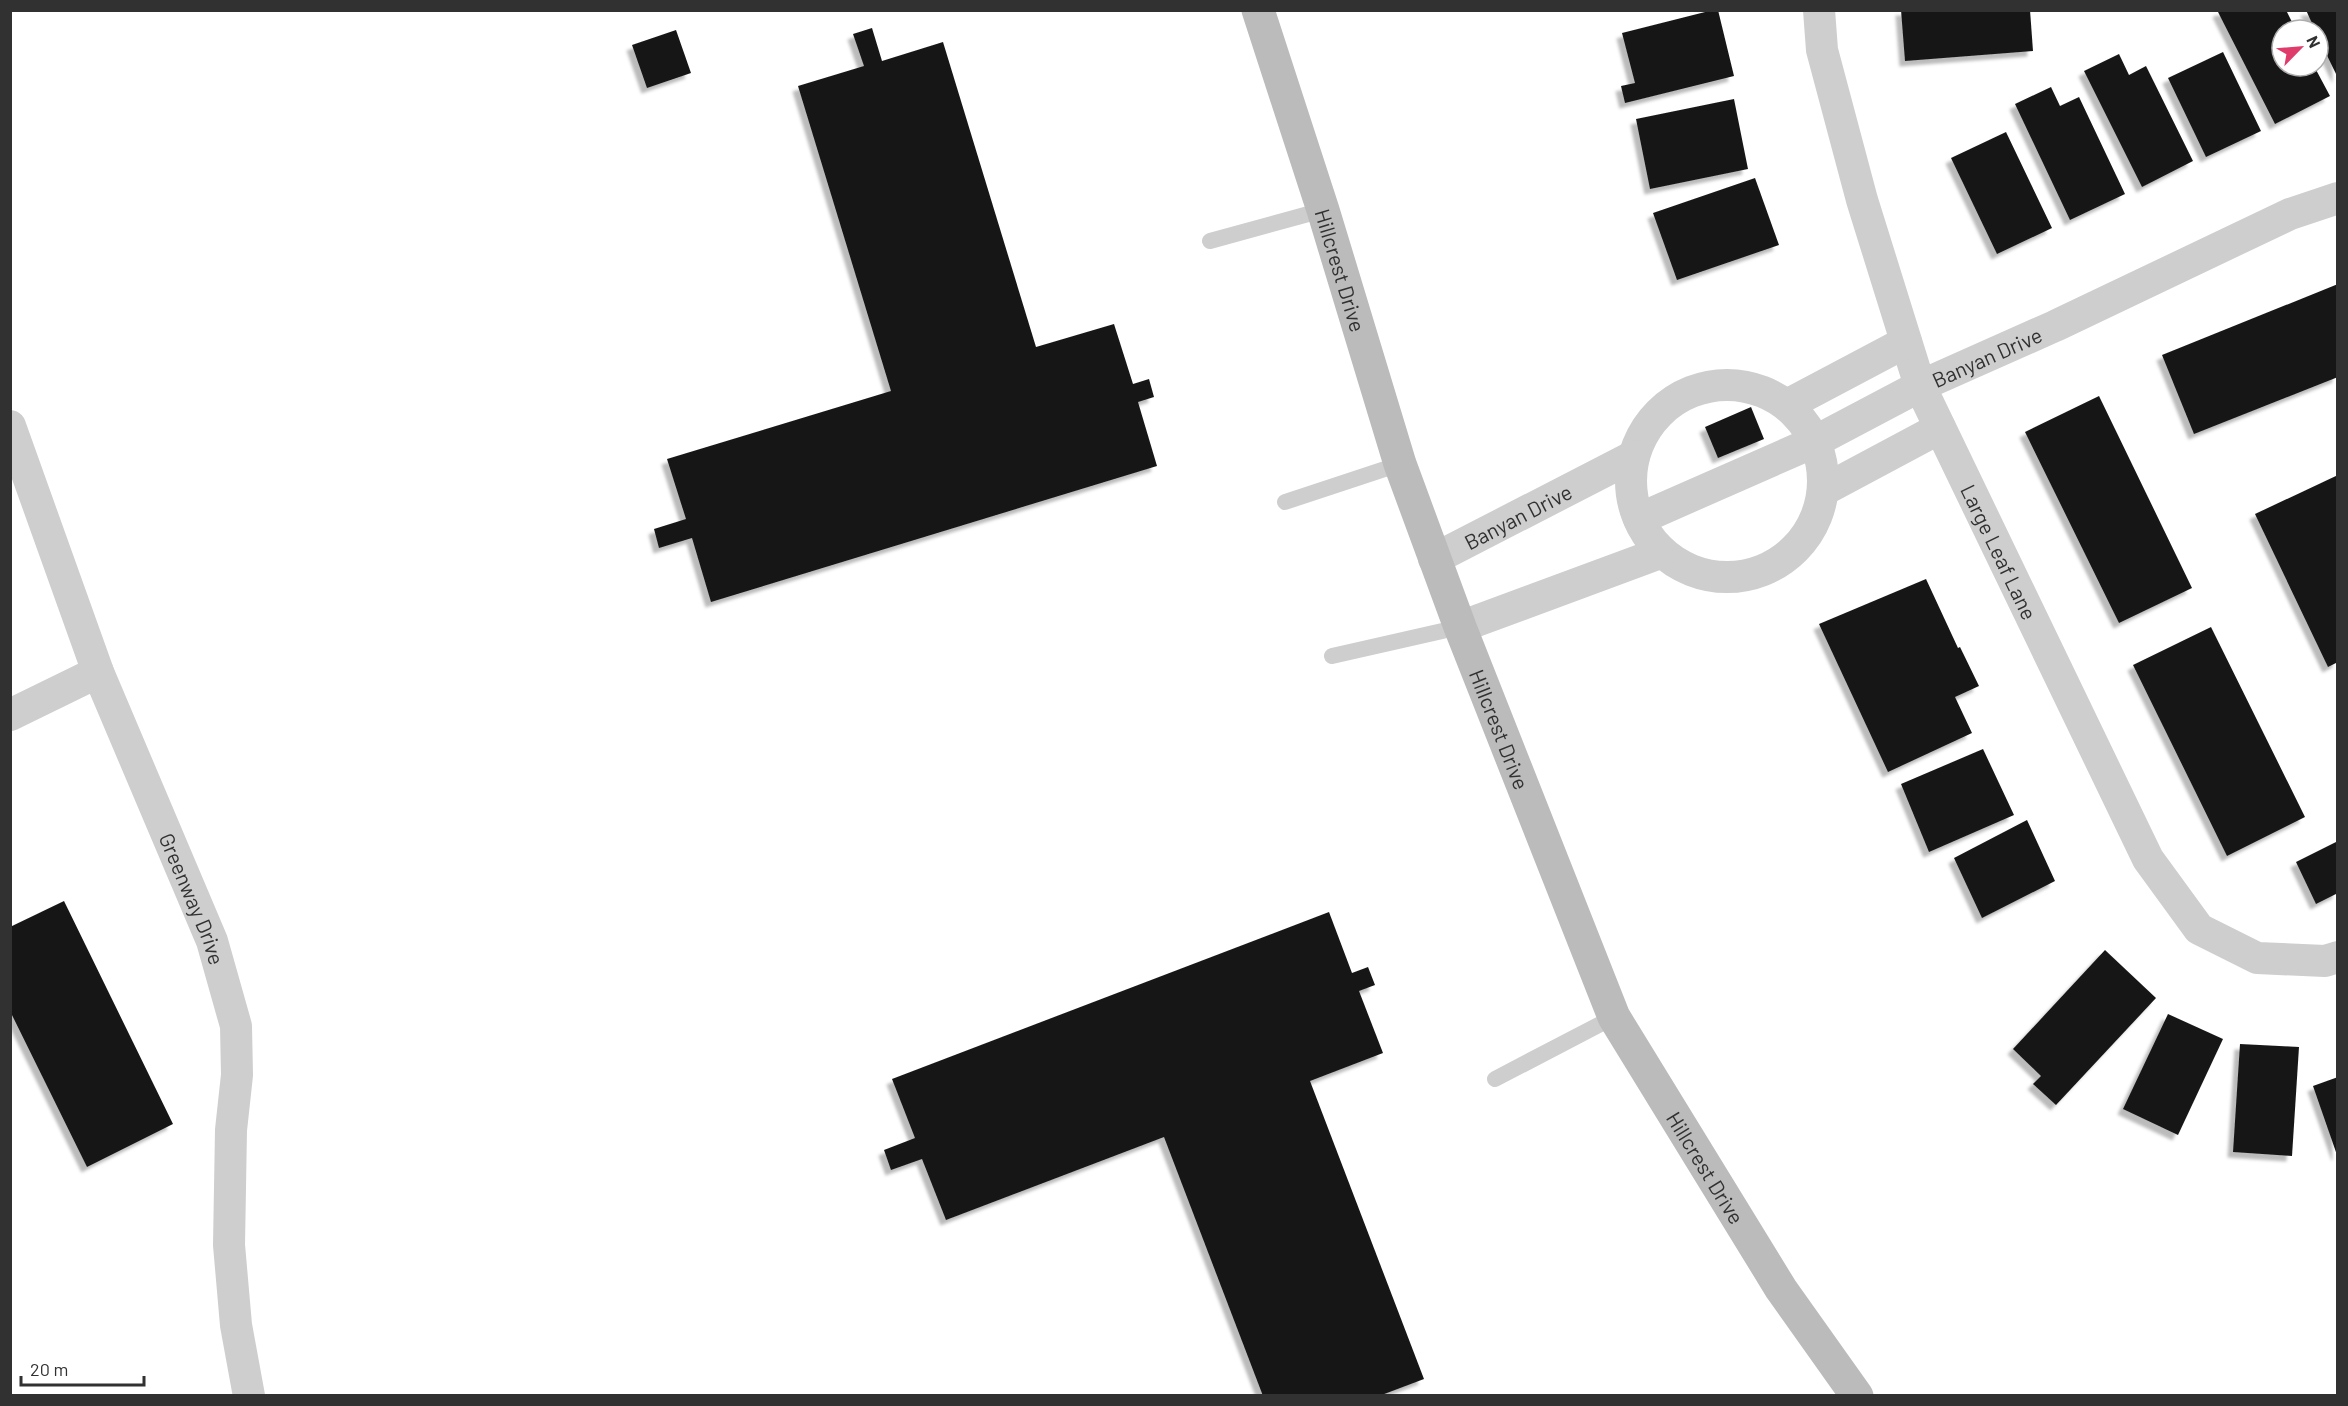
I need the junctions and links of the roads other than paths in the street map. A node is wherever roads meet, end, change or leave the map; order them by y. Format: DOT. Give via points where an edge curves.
graph roads {
  1 [pos="1258,10"];
  2 [pos="1819,10"];
  3 [pos="2337,198"];
  4 [pos="1323,210"];
  5 [pos="1210,241"];
  6 [pos="1906,342"];
  7 [pos="1920,386"];
  8 [pos="1787,405"];
  9 [pos="10,426"];
  10 [pos="1940,428"];
  11 [pos="1814,442"];
  12 [pos="1634,456"];
  13 [pos="1400,464"];
  14 [pos="1824,490"];
  15 [pos="1285,502"];
  16 [pos="1639,519"];
  17 [pos="1660,553"];
  18 [pos="1434,559"];
  19 [pos="1460,627"];
  20 [pos="1332,656"];
  21 [pos="98,672"];
  22 [pos="10,715"];
  23 [pos="2337,957"];
  24 [pos="1614,1017"];
  25 [pos="1495,1079"];
  26 [pos="249,1395"];
  27 [pos="1857,1395"];
  1 -- 4 [label="street, Hillcrest Drive"];
  2 -- 6 [label="street, Large Leaf Lane" via="1822,50 1862,200"];
  3 -- 7 [label="street, Banyan Drive" via="2290,214"];
  4 -- 5 [label="lane"];
  4 -- 13 [label="street, Hillcrest Drive"];
  6 -- 7 [label="street, Large Leaf Lane"];
  6 -- 8 [label="street"];
  7 -- 10 [label="street, Large Leaf Lane"];
  7 -- 11 [label="street, Banyan Drive"];
  8 -- 11 [label="street" via="1809,429"];
  8 -- 12 [label="street" via="1748,387 1728,384 1696,389 1668,404 1647,427"];
  9 -- 21 [label="street, Greenway Drive"];
  10 -- 14 [label="street"];
  10 -- 23 [label="street, Large Leaf Lane" via="2148,859 2199,929 2258,958 2325,962"];
  11 -- 14 [label="street" via="1821,458"];
  11 -- 16 [label="street, Banyan Drive"];
  12 -- 16 [label="street" via="1631,488"];
  12 -- 18 [label="street, Banyan Drive"];
  13 -- 15 [label="lane"];
  13 -- 18 [label="street, Hillcrest Drive"];
  14 -- 17 [label="street" via="1815,520 1798,547 1773,566 1743,576 1711,576 1681,566"];
  16 -- 17 [label="street"];
  17 -- 19 [label="street"];
  18 -- 19 [label="street, Hillcrest Drive"];
  19 -- 20 [label="lane"];
  19 -- 24 [label="street, Hillcrest Drive"];
  21 -- 22 [label="street"];
  21 -- 26 [label="street, Greenway Drive" via="212,940 236,1026 229,1245 236,1325"];
  24 -- 25 [label="lane"];
  24 -- 27 [label="street, Hillcrest Drive" via="1781,1289"];
}
